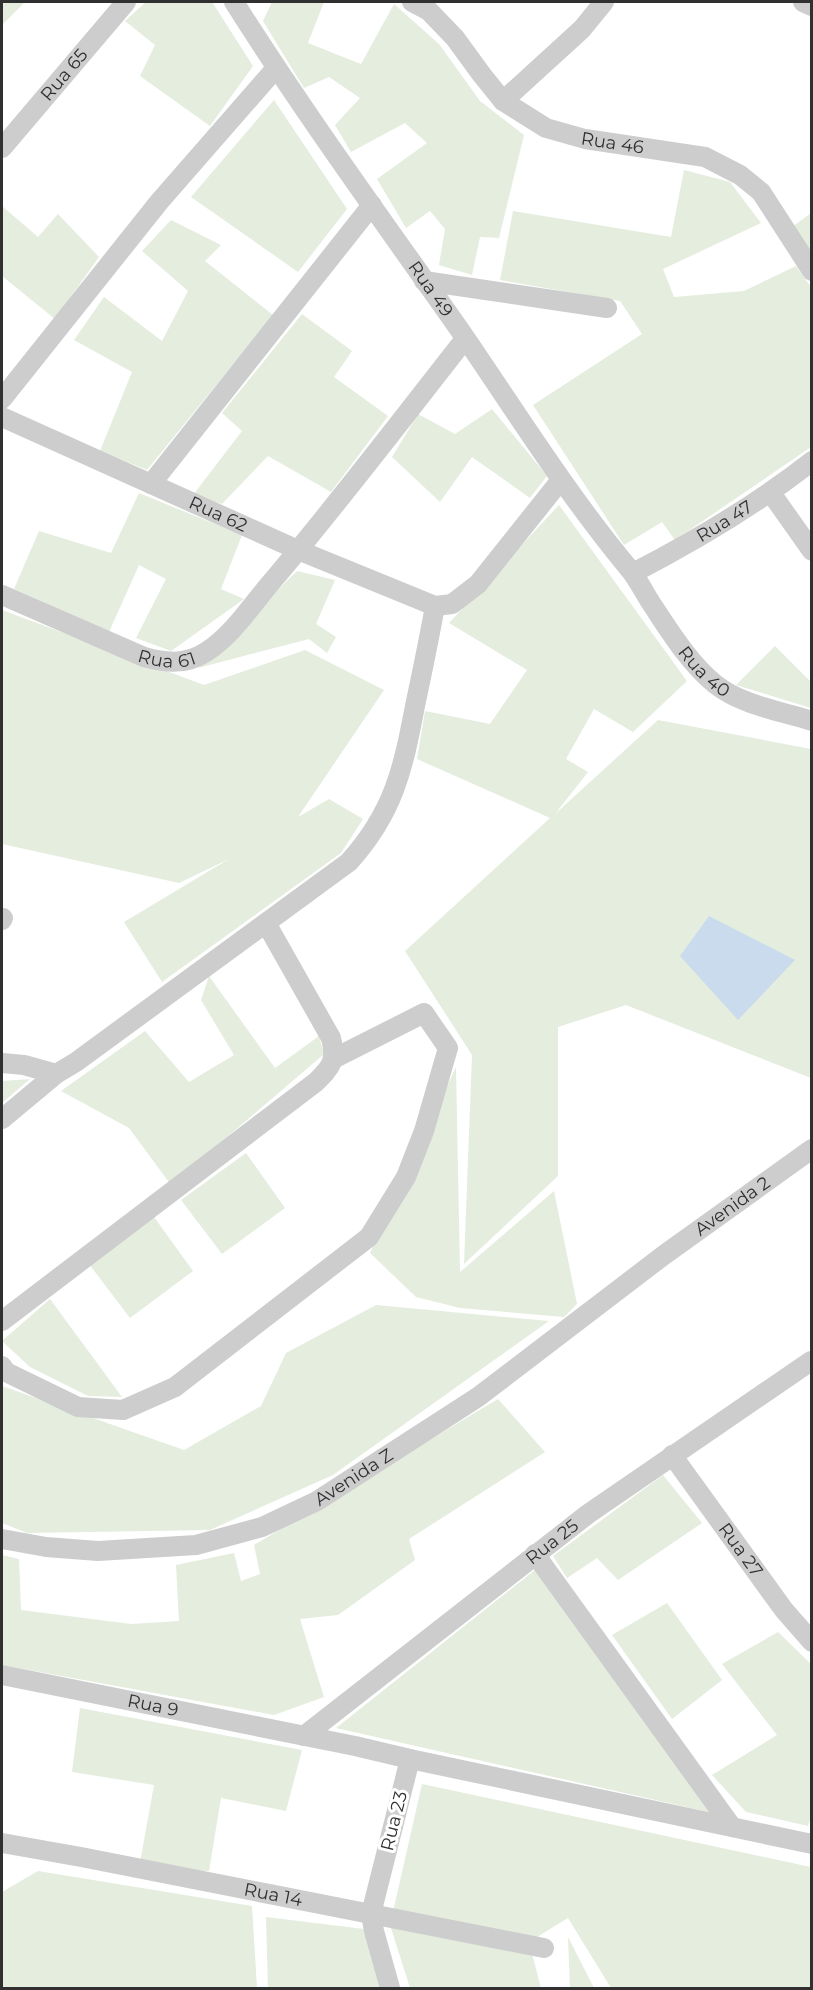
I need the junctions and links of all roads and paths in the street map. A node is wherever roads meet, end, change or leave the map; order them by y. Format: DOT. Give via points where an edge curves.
graph roads {
  1 [pos="126,2"];
  2 [pos="234,2"];
  3 [pos="412,2"];
  4 [pos="604,2"];
  5 [pos="803,2"];
  6 [pos="812,6"];
  7 [pos="276,68"];
  8 [pos="503,101"];
  9 [pos="2,148"];
  10 [pos="372,205"];
  11 [pos="812,271"];
  12 [pos="424,280"];
  13 [pos="608,308"];
  14 [pos="465,339"];
  15 [pos="2,399"];
  16 [pos="2,417"];
  17 [pos="812,461"];
  18 [pos="560,481"];
  19 [pos="151,484"];
  20 [pos="771,493"];
  21 [pos="298,550"];
  22 [pos="812,551"];
  23 [pos="633,573"];
  24 [pos="2,595"];
  25 [pos="435,606"];
  26 [pos="812,721"];
  27 [pos="266,923"];
  28 [pos="333,1059"];
  29 [pos="2,1063"];
  30 [pos="56,1074"];
  31 [pos="2,1119"];
  32 [pos="812,1149"];
  33 [pos="653,1264"];
  34 [pos="2,1321"];
  35 [pos="811,1361"];
  36 [pos="2,1366"];
  37 [pos="672,1455"];
  38 [pos="2,1539"];
  39 [pos="535,1554"];
  40 [pos="812,1642"];
  41 [pos="2,1675"];
  42 [pos="304,1736"];
  43 [pos="410,1759"];
  44 [pos="732,1827"];
  45 [pos="2,1843"];
  46 [pos="812,1844"];
  47 [pos="371,1914"];
  48 [pos="544,1948"];
  49 [pos="390,1989"];
  1 -- 9 [label="street, Rua 65"];
  2 -- 7 [label="street, Rua 49"];
  3 -- 8 [label="street, Rua 46" via="429,12 455,38"];
  4 -- 8 [label="street" via="582,29"];
  5 -- 6 [label="street"];
  7 -- 10 [label="street, Rua 49"];
  7 -- 15 [label="street" via="159,202"];
  8 -- 11 [label="street, Rua 46" via="546,128 585,139 705,157 727,166 760,192"];
  10 -- 12 [label="street, Rua 49"];
  10 -- 19 [label="street"];
  12 -- 13 [label="street"];
  12 -- 14 [label="street, Rua 49"];
  14 -- 18 [label="street, Rua 49"];
  14 -- 21 [label="street, Rua 61"];
  16 -- 19 [label="street, Rua 62"];
  17 -- 20 [label="street, Rua 47"];
  18 -- 23 [label="street, Rua 49"];
  18 -- 25 [label="street" via="478,584 452,604"];
  19 -- 21 [label="street, Rua 62"];
  20 -- 22 [label="street"];
  20 -- 23 [label="street, Rua 47"];
  21 -- 24 [label="street, Rua 61" via="221,640 197,657 180,662 144,657"];
  21 -- 25 [label="street, Rua 62"];
  23 -- 26 [label="street, Rua 40" via="698,668 717,686 747,701"];
  25 -- 27 [label="street" via="408,746 386,812 350,862"];
  27 -- 28 [label="street" via="326,1026 334,1049"];
  27 -- 30 [label="street"];
  28 -- 34 [label="street" via="316,1082"];
  28 -- 36 [label="street" via="424,1013 448,1048 406,1177 369,1237 174,1387 123,1410 78,1407 6,1372"];
  29 -- 30 [label="street"];
  30 -- 31 [label="street"];
  32 -- 33 [label="street, Avenida 2"];
  33 -- 38 [label="street, Avenida Z" via="478,1397 317,1501 262,1527 196,1545 98,1551"];
  35 -- 37 [label="street, Rua 25"];
  37 -- 39 [label="street, Rua 25"];
  37 -- 40 [label="street, Rua 27" via="784,1610"];
  39 -- 42 [label="street, Rua 25"];
  39 -- 44 [label="street"];
  41 -- 42 [label="street, Rua 9"];
  42 -- 43 [label="street"];
  43 -- 44 [label="street"];
  43 -- 47 [label="street, Rua 23"];
  44 -- 46 [label="street"];
  45 -- 47 [label="street, Rua 14"];
  47 -- 48 [label="street, Rua 14"];
  47 -- 49 [label="street, Rua 23"];
}
